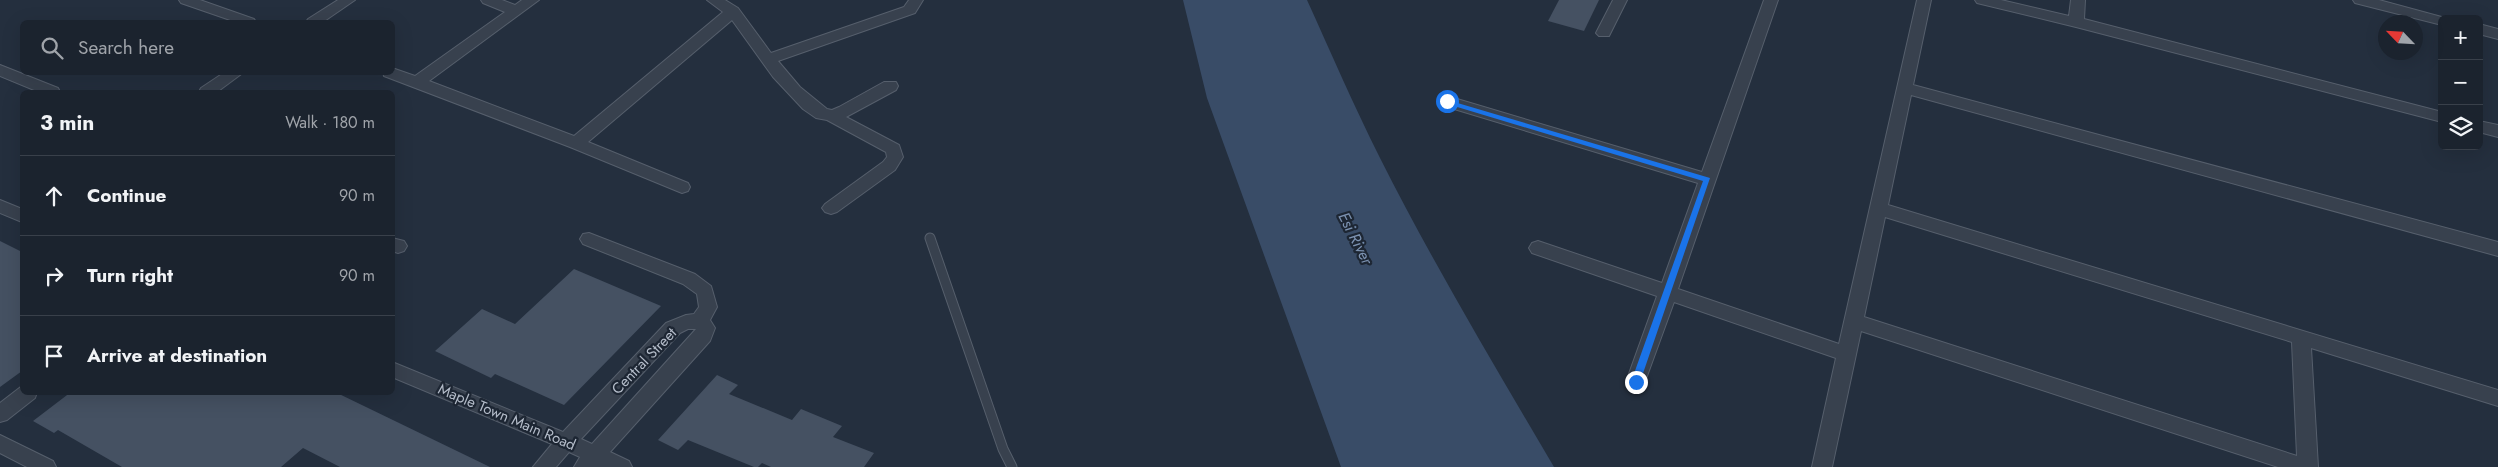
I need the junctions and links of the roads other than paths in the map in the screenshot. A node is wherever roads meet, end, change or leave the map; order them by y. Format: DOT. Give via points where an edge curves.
graph roads {
  1 [pos="186,0"];
  2 [pos="348,0"];
  3 [pos="488,0"];
  4 [pos="532,0"];
  5 [pos="714,0"];
  6 [pos="916,0"];
  7 [pos="1620,0"];
  8 [pos="1771,0"];
  9 [pos="1924,0"];
  10 [pos="1982,0"];
  11 [pos="2078,0"];
  12 [pos="2360,0"];
  13 [pos="517,11"];
  14 [pos="733,11"];
  15 [pos="2438,19"];
  16 [pos="243,20"];
  17 [pos="316,20"];
  18 [pos="2076,22"];
  19 [pos="2483,30"];
  20 [pos="1604,33"];
  21 [pos="2498,34"];
  22 [pos="768,59"];
  23 [pos="0,70"];
  24 [pos="395,74"];
  25 [pos="232,75"];
  26 [pos="417,82"];
  27 [pos="890,86"];
  28 [pos="1905,88"];
  29 [pos="47,90"];
  30 [pos="210,90"];
  31 [pos="1447,101"];
  32 [pos="832,116"];
  33 [pos="2438,116"];
  34 [pos="2483,127"];
  35 [pos="2498,131"];
  36 [pos="576,143"];
  37 [pos="1707,180"];
  38 [pos="682,187"];
  39 [pos="0,206"];
  40 [pos="831,208"];
  41 [pos="1879,209"];
  42 [pos="20,215"];
  43 [pos="930,238"];
  44 [pos="589,239"];
  45 [pos="1538,248"];
  46 [pos="2498,249"];
  47 [pos="1667,292"];
  48 [pos="700,321"];
  49 [pos="1854,321"];
  50 [pos="2301,338"];
  51 [pos="1847,354"];
  52 [pos="395,370"];
  53 [pos="1636,382"];
  54 [pos="24,395"];
  55 [pos="2498,398"];
  56 [pos="0,414"];
  57 [pos="567,442"];
  58 [pos="0,443"];
  59 [pos="590,461"];
  60 [pos="46,467"];
  61 [pos="543,467"];
  62 [pos="622,467"];
  63 [pos="1012,467"];
  64 [pos="1822,467"];
  65 [pos="2304,467"];
  66 [pos="2308,467"];
  1 -- 16 [label="street"];
  2 -- 17 [label="street"];
  3 -- 13 [label="street"];
  4 -- 13 [label="street"];
  5 -- 14 [label="street"];
  6 -- 22 [label="street" via="910,10"];
  7 -- 20 [label="street"];
  8 -- 37 [label="street"];
  9 -- 28 [label="street"];
  10 -- 18 [label="street"];
  11 -- 18 [label="street"];
  12 -- 15 [label="street"];
  13 -- 26 [label="street"];
  14 -- 22 [label="street"];
  14 -- 36 [label="street"];
  18 -- 33 [label="street"];
  19 -- 21 [label="street"];
  22 -- 32 [label="street" via="812,110"];
  23 -- 29 [label="street"];
  24 -- 26 [label="street"];
  25 -- 30 [label="street"];
  26 -- 36 [label="street"];
  27 -- 32 [label="street"];
  28 -- 41 [label="street"];
  28 -- 46 [label="street"];
  31 -- 37 [label="street"];
  32 -- 40 [label="street" via="893,149 895,157 889,166"];
  34 -- 35 [label="street"];
  36 -- 38 [label="street"];
  37 -- 47 [label="street"];
  39 -- 42 [label="street"];
  41 -- 49 [label="street"];
  41 -- 50 [label="street"];
  43 -- 63 [label="lane" via="1002,449"];
  44 -- 48 [label="street" via="689,278 705,291 708,307"];
  45 -- 47 [label="street"];
  47 -- 51 [label="street"];
  47 -- 53 [label="street"];
  48 -- 57 [label="street, Central Street" via="686,322 674,328"];
  48 -- 59 [label="street, Central Street" via="706,328 704,336"];
  49 -- 51 [label="street"];
  49 -- 65 [label="street"];
  50 -- 55 [label="street"];
  50 -- 66 [label="street"];
  51 -- 64 [label="street"];
  52 -- 57 [label="street, Maple Town Main Road"];
  54 -- 56 [label="street"];
  57 -- 59 [label="street, Maple Town Main Road"];
  57 -- 61 [label="street, Central Street"];
  58 -- 60 [label="street"];
  59 -- 62 [label="street, Maple Town Main Road"];
}
